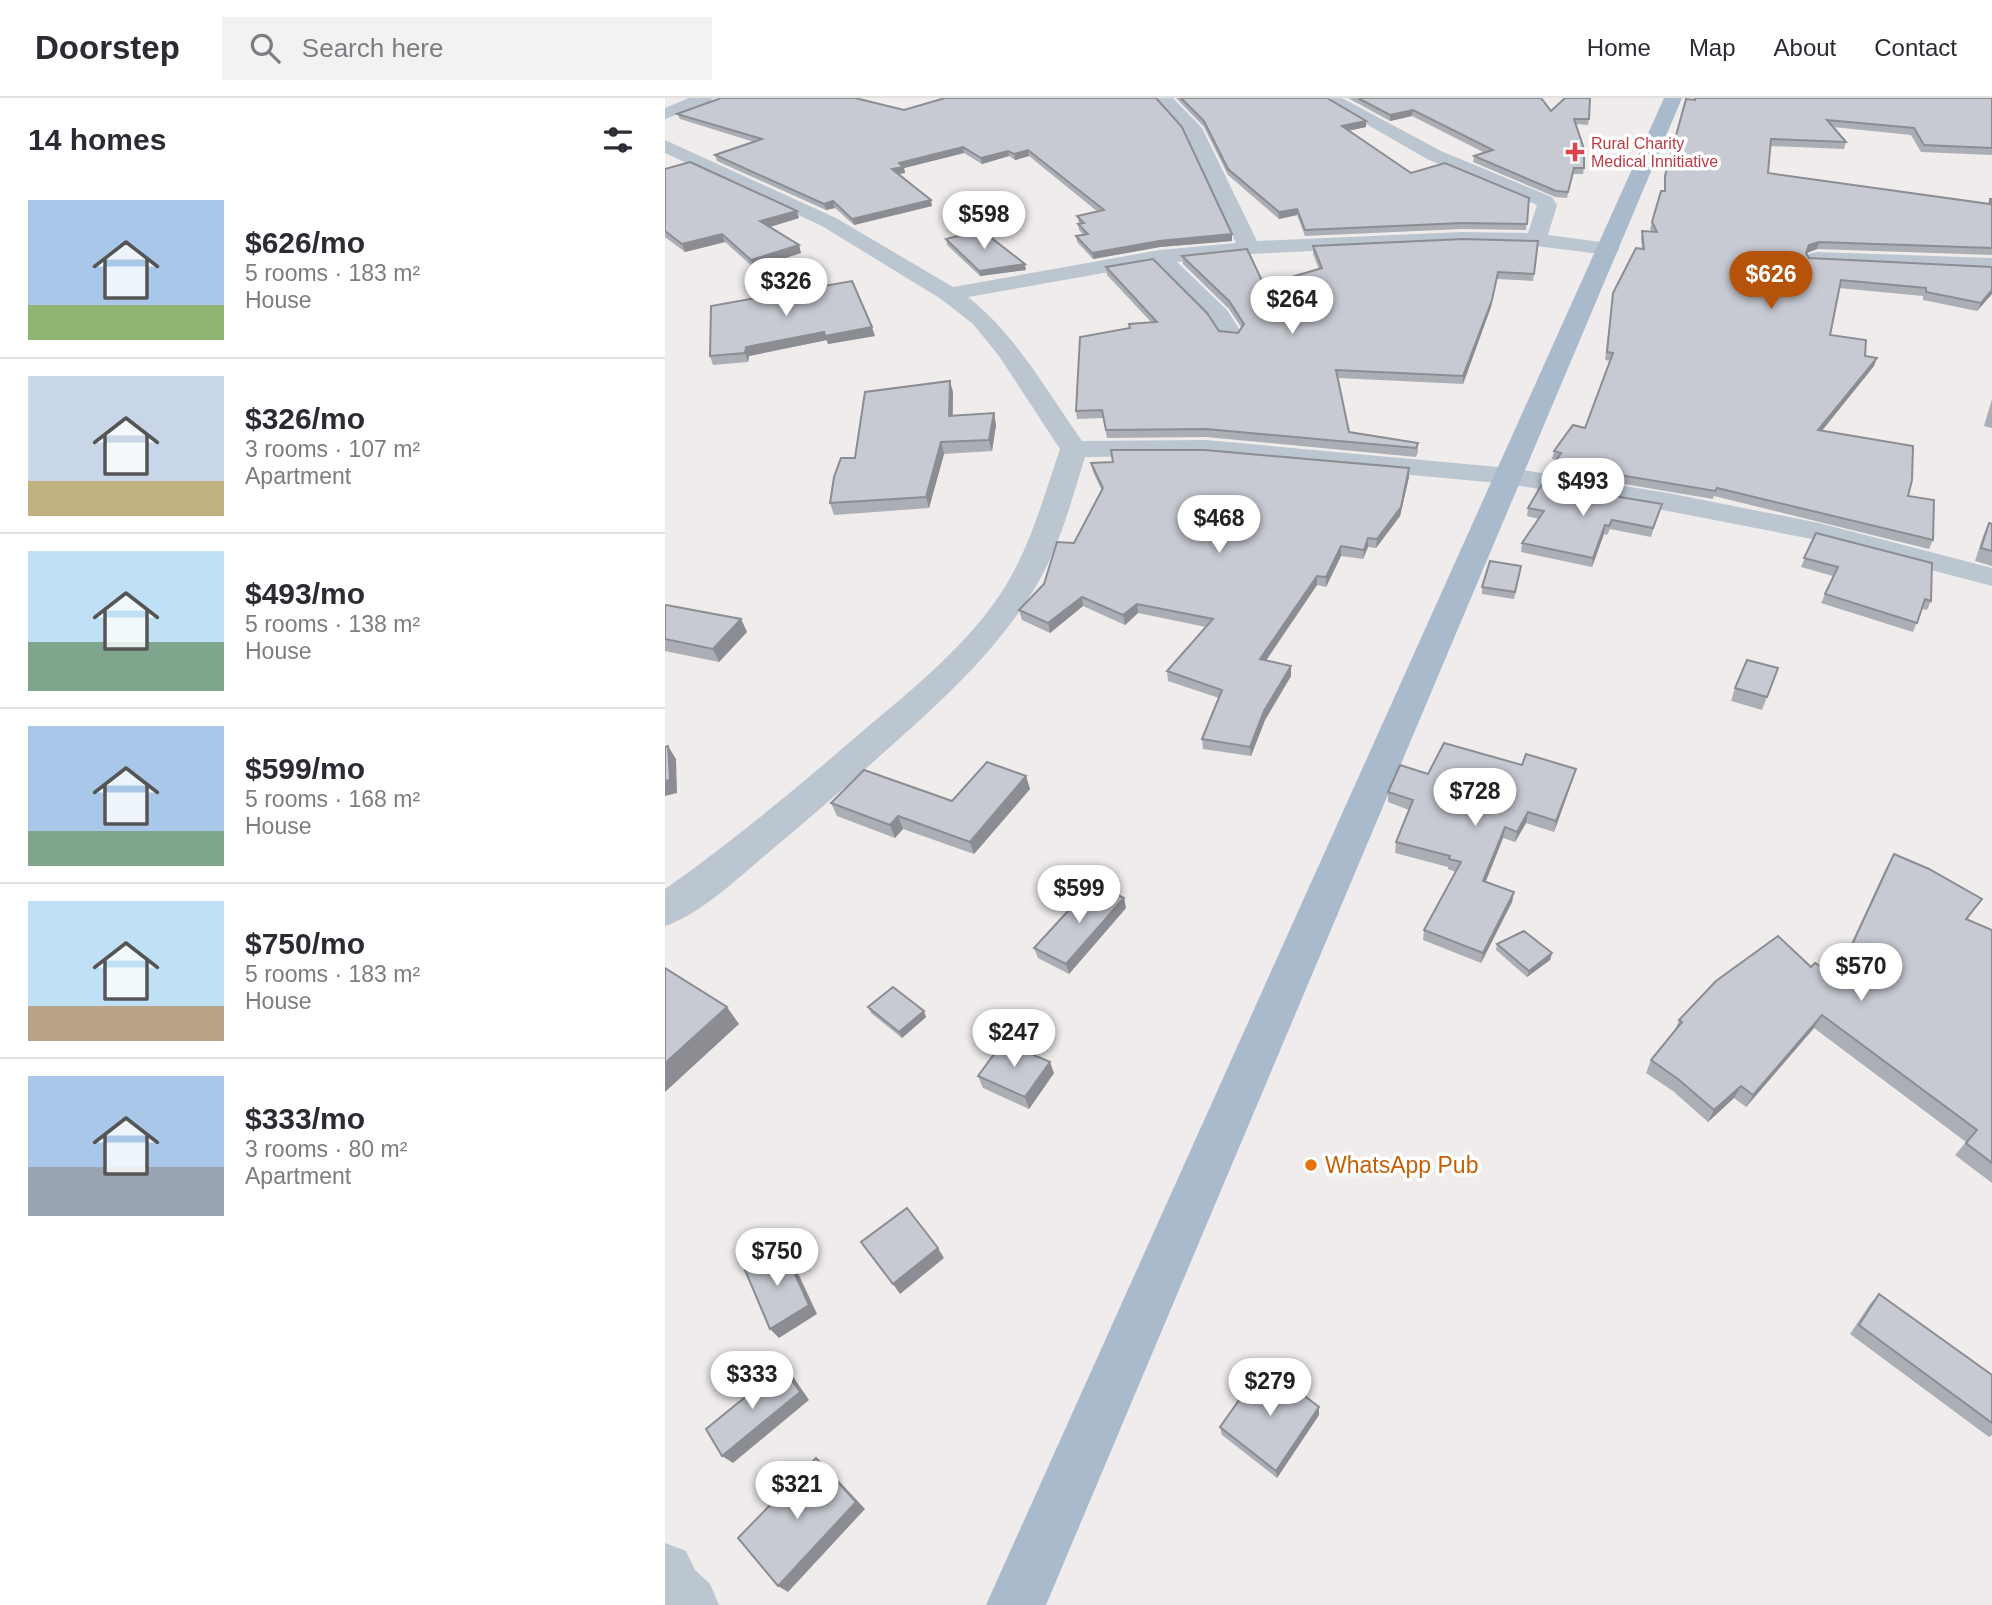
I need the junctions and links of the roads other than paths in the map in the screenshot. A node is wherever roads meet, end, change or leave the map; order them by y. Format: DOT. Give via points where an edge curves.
graph roads {
  1 [pos="704,98"];
  2 [pos="1163,98"];
  3 [pos="1673,98"];
  4 [pos="1337,102"];
  5 [pos="665,114"];
  6 [pos="665,146"];
  7 [pos="1536,240"];
  8 [pos="1249,248"];
  9 [pos="1608,249"];
  10 [pos="1160,257"];
  11 [pos="1817,259"];
  12 [pos="1992,265"];
  13 [pos="949,294"];
  14 [pos="1230,332"];
  15 [pos="1074,449"];
  16 [pos="1509,476"];
  17 [pos="1992,577"];
  18 [pos="665,910"];
  19 [pos="665,1572"];
  20 [pos="689,1605"];
  21 [pos="1016,1605"];
  1 -- 5 [label="street"];
  2 -- 8 [label="street" via="1193,128"];
  3 -- 9 [label="main road"];
  4 -- 7 [label="street" via="1434,155 1545,201"];
  6 -- 13 [label="street" via="829,222"];
  7 -- 8 [label="street" via="1462,238"];
  7 -- 9 [label="street"];
  8 -- 10 [label="street"];
  9 -- 16 [label="main road"];
  10 -- 13 [label="street"];
  10 -- 14 [label="street" via="1219,315"];
  11 -- 12 [label="street"];
  13 -- 15 [label="street" via="981,319 1008,352"];
  15 -- 16 [label="street" via="1206,449"];
  15 -- 18 [label="street" via="1033,565 989,629 942,681 841,770 722,870"];
  16 -- 17 [label="street" via="1819,532"];
  16 -- 21 [label="main road"];
  19 -- 20 [label="street" via="674,1591"];
}
